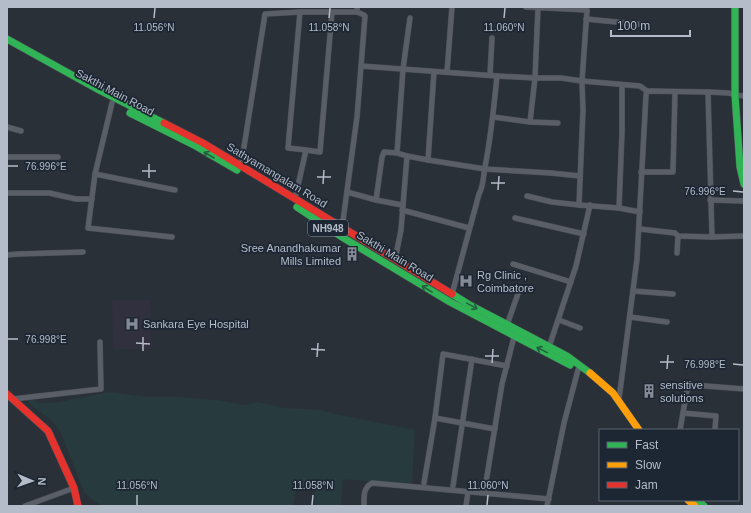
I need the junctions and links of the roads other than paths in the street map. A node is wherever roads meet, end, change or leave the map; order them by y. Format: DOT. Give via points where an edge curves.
graph roads {
  1 [pos="452,7"];
  2 [pos="526,7"];
  3 [pos="735,7"];
  4 [pos="538,8"];
  5 [pos="316,10"];
  6 [pos="357,10"];
  7 [pos="300,12"];
  8 [pos="332,12"];
  9 [pos="410,18"];
  10 [pos="586,19"];
  11 [pos="647,25"];
  12 [pos="492,38"];
  13 [pos="7,39"];
  14 [pos="7,46"];
  15 [pos="361,66"];
  16 [pos="403,69"];
  17 [pos="434,72"];
  18 [pos="447,72"];
  19 [pos="490,75"];
  20 [pos="497,76"];
  21 [pos="535,78"];
  22 [pos="582,81"];
  23 [pos="622,85"];
  24 [pos="648,91"];
  25 [pos="675,92"];
  26 [pos="708,92"];
  27 [pos="735,95"];
  28 [pos="744,96"];
  29 [pos="112,103"];
  30 [pos="493,117"];
  31 [pos="530,122"];
  32 [pos="558,123"];
  33 [pos="7,127"];
  34 [pos="21,131"];
  35 [pos="741,138"];
  36 [pos="306,150"];
  37 [pos="397,153"];
  38 [pos="58,156"];
  39 [pos="407,156"];
  40 [pos="7,157"];
  41 [pos="428,160"];
  42 [pos="241,166"];
  43 [pos="742,167"];
  44 [pos="485,169"];
  45 [pos="641,172"];
  46 [pos="95,174"];
  47 [pos="580,176"];
  48 [pos="744,184"];
  49 [pos="175,190"];
  50 [pos="347,192"];
  51 [pos="7,193"];
  52 [pos="527,196"];
  53 [pos="92,199"];
  54 [pos="295,199"];
  55 [pos="376,200"];
  56 [pos="710,200"];
  57 [pos="744,201"];
  58 [pos="579,205"];
  59 [pos="590,206"];
  60 [pos="402,208"];
  61 [pos="619,208"];
  62 [pos="640,212"];
  63 [pos="515,218"];
  64 [pos="342,228"];
  65 [pos="470,228"];
  66 [pos="640,229"];
  67 [pos="584,234"];
  68 [pos="172,236"];
  69 [pos="678,236"];
  70 [pos="744,236"];
  71 [pos="712,238"];
  72 [pos="83,252"];
  73 [pos="677,253"];
  74 [pos="7,256"];
  75 [pos="395,260"];
  76 [pos="513,264"];
  77 [pos="571,282"];
  78 [pos="520,288"];
  79 [pos="633,291"];
  80 [pos="452,294"];
  81 [pos="673,294"];
  82 [pos="459,303"];
  83 [pos="630,317"];
  84 [pos="559,320"];
  85 [pos="667,322"];
  86 [pos="507,326"];
  87 [pos="580,328"];
  88 [pos="514,337"];
  89 [pos="100,342"];
  90 [pos="550,347"];
  91 [pos="472,359"];
  92 [pos="507,366"];
  93 [pos="578,370"];
  94 [pos="744,390"];
  95 [pos="10,396"];
  96 [pos="619,400"];
  97 [pos="683,413"];
  98 [pos="435,418"];
  99 [pos="462,423"];
  100 [pos="495,429"];
  101 [pos="631,429"];
  102 [pos="638,429"];
  103 [pos="680,429"];
  104 [pos="715,429"];
  105 [pos="424,483"];
  106 [pos="453,486"];
  107 [pos="74,488"];
  108 [pos="485,488"];
  109 [pos="468,492"];
  110 [pos="548,499"];
  111 [pos="35,504"];
  112 [pos="25,506"];
  113 [pos="78,506"];
  114 [pos="364,506"];
  115 [pos="466,506"];
  116 [pos="547,506"];
  1 -- 18 [label="street"];
  2 -- 4 [label="street"];
  3 -- 27 [label="main road"];
  4 -- 10 [label="street" via="587,10"];
  4 -- 21 [label="street"];
  5 -- 7 [label="street"];
  5 -- 8 [label="street"];
  6 -- 8 [label="street"];
  6 -- 15 [label="street" via="365,16"];
  7 -- 36 [label="street" via="288,148"];
  7 -- 42 [label="street" via="265,14"];
  8 -- 36 [label="street" via="320,152"];
  9 -- 16 [label="street"];
  10 -- 11 [label="street"];
  10 -- 22 [label="street"];
  12 -- 19 [label="street"];
  13 -- 42 [label="main road, Sathyamangalam Road / NH948" via="203,143"];
  14 -- 29 [label="main road, Sakthi Main Road / NH948"];
  15 -- 16 [label="street"];
  15 -- 50 [label="street"];
  16 -- 17 [label="street"];
  16 -- 37 [label="street"];
  17 -- 18 [label="street"];
  17 -- 41 [label="street"];
  18 -- 19 [label="street"];
  19 -- 20 [label="street"];
  20 -- 21 [label="street"];
  20 -- 30 [label="street"];
  21 -- 22 [label="street"];
  21 -- 31 [label="street"];
  22 -- 23 [label="street"];
  22 -- 47 [label="street"];
  23 -- 24 [label="street" via="640,86"];
  23 -- 61 [label="street"];
  24 -- 25 [label="street"];
  24 -- 45 [label="street"];
  25 -- 26 [label="street"];
  25 -- 45 [label="street" via="673,172"];
  26 -- 27 [label="street"];
  26 -- 56 [label="street"];
  27 -- 28 [label="street"];
  27 -- 35 [label="main road"];
  29 -- 46 [label="street"];
  82 -- 29 [label="main road, Sakthi Main Road / NH948, one-way" via="342,237 194,145"];
  30 -- 31 [label="street"];
  30 -- 44 [label="street"];
  31 -- 32 [label="street"];
  33 -- 34 [label="street"];
  35 -- 43 [label="main road"];
  36 -- 54 [label="street"];
  37 -- 39 [label="street"];
  37 -- 55 [label="street" via="384,152"];
  38 -- 40 [label="street"];
  39 -- 41 [label="street"];
  39 -- 60 [label="street"];
  41 -- 44 [label="street"];
  42 -- 54 [label="main road, Sathyamangalam Road / NH948"];
  43 -- 48 [label="main road"];
  44 -- 47 [label="street"];
  44 -- 65 [label="street" via="483,186"];
  45 -- 62 [label="street"];
  46 -- 49 [label="street"];
  46 -- 53 [label="street"];
  47 -- 58 [label="street"];
  50 -- 55 [label="street"];
  50 -- 64 [label="street"];
  51 -- 53 [label="street" via="49,193 76,199"];
  52 -- 58 [label="street"];
  53 -- 68 [label="street" via="88,228"];
  54 -- 64 [label="main road, Sathyamangalam Road / NH948"];
  55 -- 60 [label="street"];
  56 -- 57 [label="street"];
  56 -- 71 [label="street"];
  58 -- 59 [label="street"];
  59 -- 61 [label="street"];
  59 -- 67 [label="street"];
  60 -- 65 [label="street"];
  60 -- 75 [label="street"];
  61 -- 62 [label="street"];
  62 -- 66 [label="street"];
  63 -- 67 [label="street"];
  64 -- 75 [label="main road, Sathyamangalam Road / NH948"];
  65 -- 80 [label="street"];
  66 -- 69 [label="street" via="674,233"];
  66 -- 79 [label="street"];
  67 -- 77 [label="street"];
  69 -- 71 [label="street"];
  69 -- 73 [label="street"];
  70 -- 71 [label="street"];
  72 -- 74 [label="street"];
  75 -- 80 [label="main road, Sathyamangalam Road / NH948"];
  76 -- 77 [label="street"];
  77 -- 84 [label="street"];
  78 -- 86 [label="street"];
  79 -- 81 [label="street"];
  79 -- 83 [label="street"];
  80 -- 82 [label="main road, Sathyamangalam Road / NH948"];
  82 -- 86 [label="main road, Sathyamangalam Road / NH948, one-way"];
  82 -- 88 [label="main road, Sakthi Main Road / NH948"];
  83 -- 85 [label="street"];
  83 -- 96 [label="street"];
  84 -- 87 [label="street"];
  84 -- 90 [label="street"];
  86 -- 90 [label="main road, Sathyamangalam Road / NH948"];
  88 -- 92 [label="street"];
  93 -- 88 [label="main road, Sakthi Main Road / NH948, one-way"];
  89 -- 95 [label="street" via="101,389"];
  90 -- 96 [label="main road, Sathyamangalam Road / NH948" via="601,381"];
  91 -- 92 [label="street"];
  91 -- 98 [label="street" via="443,354"];
  91 -- 99 [label="street"];
  92 -- 100 [label="street"];
  93 -- 101 [label="main road, Sakthi Main Road / NH948" via="608,396"];
  93 -- 110 [label="street"];
  94 -- 97 [label="street" via="692,385 687,390"];
  95 -- 107 [label="main road" via="48,430"];
  96 -- 102 [label="main road, Sathyamangalam Road / NH948"];
  97 -- 103 [label="street"];
  97 -- 104 [label="street" via="716,416"];
  98 -- 99 [label="street"];
  98 -- 105 [label="street"];
  99 -- 100 [label="street"];
  99 -- 106 [label="street"];
  100 -- 108 [label="street"];
  107 -- 111 [label="street"];
  107 -- 113 [label="main road"];
  109 -- 110 [label="street"];
  109 -- 114 [label="street" via="372,483 365,491"];
  109 -- 115 [label="street"];
  110 -- 116 [label="street"];
  111 -- 112 [label="street"];
}
